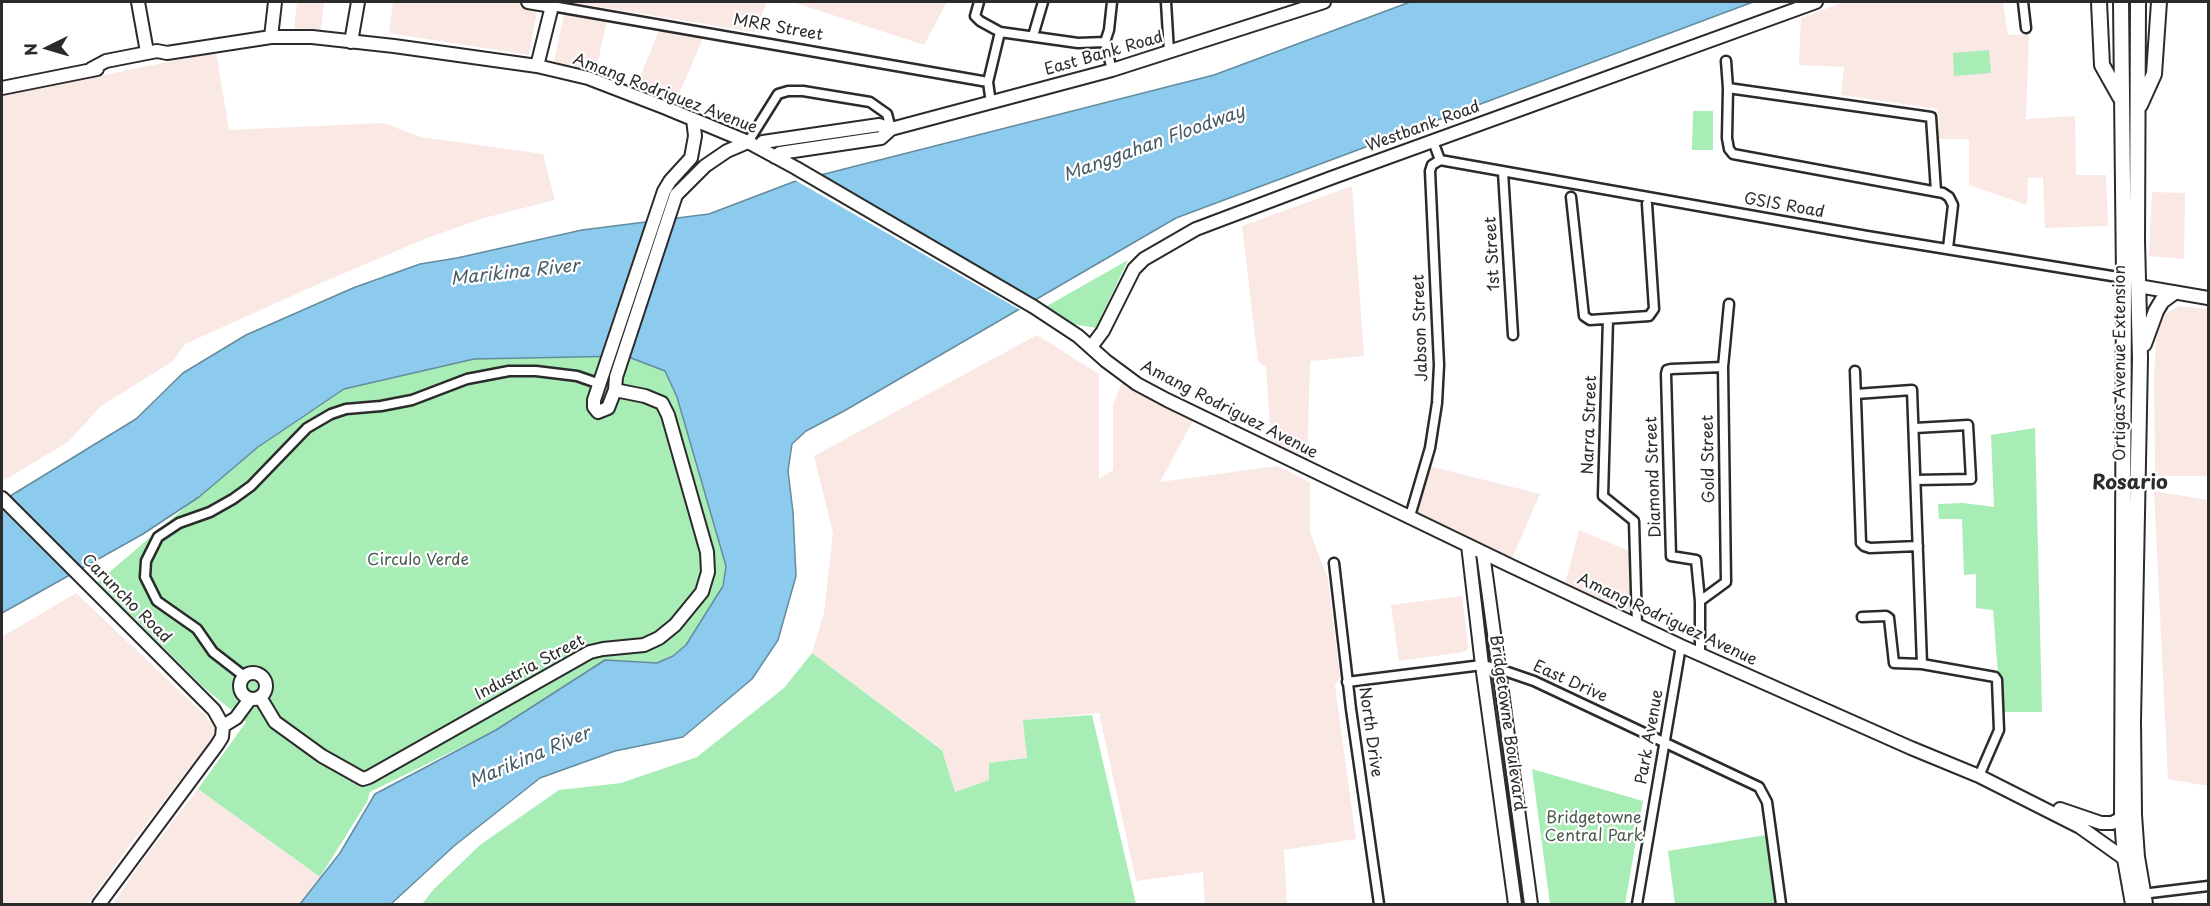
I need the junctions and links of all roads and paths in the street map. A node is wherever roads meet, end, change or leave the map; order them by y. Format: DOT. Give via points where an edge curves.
graph roads {
  1 [pos="138,2"];
  2 [pos="275,2"];
  3 [pos="358,2"];
  4 [pos="528,2"];
  5 [pos="979,2"];
  6 [pos="1042,2"];
  7 [pos="1112,2"];
  8 [pos="1166,2"];
  9 [pos="1324,2"];
  10 [pos="1816,2"];
  11 [pos="2023,2"];
  12 [pos="2099,2"];
  13 [pos="2121,2"];
  14 [pos="2138,2"];
  15 [pos="2159,2"];
  16 [pos="552,6"];
  17 [pos="2026,28"];
  18 [pos="1000,32"];
  19 [pos="1032,36"];
  20 [pos="271,37"];
  21 [pos="351,42"];
  22 [pos="1105,42"];
  23 [pos="147,52"];
  24 [pos="1169,52"];
  25 [pos="167,53"];
  26 [pos="1726,61"];
  27 [pos="537,66"];
  28 [pos="91,69"];
  29 [pos="1112,70"];
  30 [pos="988,82"];
  31 [pos="2,88"];
  32 [pos="1728,88"];
  33 [pos="2122,101"];
  34 [pos="991,103"];
  35 [pos="2138,109"];
  36 [pos="693,119"];
  37 [pos="709,125"];
  38 [pos="891,129"];
  39 [pos="1433,141"];
  40 [pos="753,144"];
  41 [pos="694,155"];
  42 [pos="775,157"];
  43 [pos="1440,160"];
  44 [pos="705,166"];
  45 [pos="1503,172"];
  46 [pos="1936,191"];
  47 [pos="670,193"];
  48 [pos="1570,197"];
  49 [pos="1647,204"];
  50 [pos="1948,248"];
  51 [pos="2124,279"];
  52 [pos="2138,286"];
  53 [pos="2172,293"];
  54 [pos="2208,298"];
  55 [pos="1729,304"];
  56 [pos="1608,319"];
  57 [pos="1513,334"];
  58 [pos="1091,347"];
  59 [pos="2140,358"];
  60 [pos="1723,367"];
  61 [pos="1855,372"];
  62 [pos="602,378"];
  63 [pos="615,383"];
  64 [pos="1856,394"];
  65 [pos="1915,428"];
  66 [pos="1916,480"];
  67 [pos="2,498"];
  68 [pos="1410,516"];
  69 [pos="1468,545"];
  70 [pos="1918,546"];
  71 [pos="1483,553"];
  72 [pos="1334,563"];
  73 [pos="1700,601"];
  74 [pos="1862,617"];
  75 [pos="1637,625"];
  76 [pos="1681,646"];
  77 [pos="1700,654"];
  78 [pos="1922,664"];
  79 [pos="1482,665"];
  80 [pos="1499,669"];
  81 [pos="244,676"];
  82 [pos="1347,682"];
  83 [pos="255,698"];
  84 [pos="223,726"];
  85 [pos="1665,742"];
  86 [pos="1979,776"];
  87 [pos="2036,804"];
  88 [pos="2122,818"];
  89 [pos="2125,859"];
  90 [pos="2208,886"];
  91 [pos="2140,901"];
  92 [pos="99,904"];
  93 [pos="1379,904"];
  94 [pos="1515,904"];
  95 [pos="1532,904"];
  96 [pos="1637,904"];
  97 [pos="1781,904"];
  1 -- 23 [label="street"];
  2 -- 20 [label="street"];
  3 -- 21 [label="street"];
  4 -- 16 [label="street, MRR Street"];
  5 -- 18 [label="street" via="975,16"];
  6 -- 19 [label="street"];
  7 -- 22 [label="street"];
  8 -- 24 [label="street"];
  9 -- 24 [label="street, East Bank Road"];
  10 -- 39 [label="street, Westbank Road"];
  11 -- 17 [label="street"];
  12 -- 33 [label="main road" via="2102,65"];
  13 -- 33 [label="main road, Ortigas Avenue Extension"];
  14 -- 35 [label="main road, Ortigas Avenue Extension"];
  15 -- 35 [label="main road" via="2154,74"];
  16 -- 27 [label="street"];
  16 -- 30 [label="street, MRR Street"];
  18 -- 19 [label="street"];
  18 -- 30 [label="street"];
  19 -- 22 [label="street" via="1078,44"];
  20 -- 21 [label="street, Amang Rodriguez Avenue"];
  20 -- 25 [label="street, Amang Rodriguez Avenue"];
  21 -- 27 [label="street, Amang Rodriguez Avenue"];
  22 -- 29 [label="street"];
  23 -- 25 [label="street, Amang Rodriguez Avenue"];
  23 -- 28 [label="street, Amang Rodriguez Avenue" via="106,61"];
  24 -- 29 [label="street, East Bank Road"];
  25 -- 28 [label="street, Amang Rodriguez Avenue" via="159,58"];
  26 -- 32 [label="street"];
  27 -- 36 [label="street, Amang Rodriguez Avenue" via="588,78"];
  28 -- 31 [label="street, Amang Rodriguez Avenue"];
  29 -- 34 [label="street, East Bank Road"];
  30 -- 34 [label="street"];
  32 -- 46 [label="street" via="1727,138 1733,154"];
  32 -- 46 [label="street" via="1931,117"];
  33 -- 51 [label="main road, Ortigas Avenue Extension"];
  34 -- 38 [label="street, East Bank Road"];
  35 -- 52 [label="main road, Ortigas Avenue Extension"];
  36 -- 37 [label="street, Amang Rodriguez Avenue"];
  36 -- 41 [label="street"];
  37 -- 40 [label="street, Amang Rodriguez Avenue"];
  37 -- 41 [label="street"];
  38 -- 40 [label="street, East Bank Road" via="879,125"];
  38 -- 40 [label="street" via="887,114 870,102 788,91 778,94"];
  38 -- 42 [label="street, East Bank Road" via="881,138 780,153"];
  39 -- 43 [label="street"];
  39 -- 58 [label="street, Westbank Road" via="1205,225 1175,240 1134,269 1103,332"];
  40 -- 42 [label="street, Amang Rodriguez Avenue"];
  40 -- 44 [label="street, East Bank Road" via="727,151"];
  41 -- 44 [label="street" via="702,156"];
  41 -- 47 [label="street" via="670,181"];
  42 -- 58 [label="street, Amang Rodriguez Avenue" via="1034,307"];
  43 -- 45 [label="street, GSIS Road"];
  43 -- 68 [label="street, Jabson Street" via="1430,171 1439,365 1437,403 1430,448"];
  44 -- 47 [label="street, East Bank Road"];
  45 -- 50 [label="street, GSIS Road"];
  45 -- 57 [label="street, 1st Street"];
  46 -- 50 [label="street" via="1949,197 1953,205"];
  47 -- 62 [label="street"];
  47 -- 63 [label="street"];
  48 -- 56 [label="street" via="1584,316 1590,320"];
  49 -- 56 [label="street" via="1654,309 1649,316"];
  50 -- 51 [label="street, GSIS Road"];
  51 -- 88 [label="main road, Ortigas Avenue Extension"];
  52 -- 53 [label="street"];
  52 -- 59 [label="main road, Ortigas Avenue Extension"];
  53 -- 54 [label="street"];
  53 -- 59 [label="main road" via="2156,310"];
  55 -- 60 [label="street, Gold Street"];
  56 -- 75 [label="street, Narra Street" via="1603,496 1634,521"];
  58 -- 68 [label="street, Amang Rodriguez Avenue" via="1137,384 1167,400"];
  59 -- 91 [label="main road, Ortigas Avenue Extension" via="2133,721"];
  60 -- 73 [label="street, Gold Street" via="1726,582"];
  60 -- 73 [label="street, Diamond Street" via="1671,369 1666,374 1671,556 1696,560"];
  61 -- 64 [label="street"];
  62 -- 63 [label="street"];
  62 -- 63 [label="street" via="594,400 598,411 608,408"];
  62 -- 81 [label="street" via="509,372 467,379 412,400 331,414 308,428 232,499 158,537 146,561 145,577 157,601 197,629 213,652"];
  63 -- 83 [label="street, Industria Street" via="662,403 707,552 708,572 702,592 675,625 644,645 590,652 369,777 363,778 322,756 274,722"];
  64 -- 65 [label="street" via="1912,390"];
  64 -- 70 [label="street" via="1861,543 1870,548"];
  65 -- 66 [label="street"];
  65 -- 66 [label="street" via="1968,425 1971,479"];
  66 -- 70 [label="street"];
  67 -- 84 [label="street, Caruncho Road" via="214,710"];
  68 -- 69 [label="street, Amang Rodriguez Avenue"];
  69 -- 71 [label="street, Amang Rodriguez Avenue"];
  69 -- 79 [label="street, Bridgetowne Boulevard"];
  70 -- 78 [label="street"];
  71 -- 75 [label="street, Amang Rodriguez Avenue"];
  71 -- 80 [label="street, Bridgetowne Boulevard"];
  72 -- 82 [label="street, North Drive"];
  73 -- 77 [label="street, Diamond Street"];
  74 -- 78 [label="street" via="1889,618 1894,663"];
  75 -- 76 [label="street, Amang Rodriguez Avenue"];
  76 -- 77 [label="street, Amang Rodriguez Avenue"];
  76 -- 85 [label="street, Park Avenue"];
  77 -- 86 [label="street, Amang Rodriguez Avenue"];
  78 -- 86 [label="street" via="1997,680 1999,730"];
  79 -- 80 [label="street, East Drive"];
  79 -- 82 [label="street, East Drive"];
  79 -- 94 [label="street, Bridgetowne Boulevard"];
  80 -- 85 [label="street, East Drive" via="1534,681"];
  80 -- 95 [label="street, Bridgetowne Boulevard"];
  81 -- 83 [label="street" via="242,693"];
  81 -- 83 [label="street" via="256,672 264,677 265,693"];
  82 -- 93 [label="street, North Drive"];
  83 -- 84 [label="street" via="237,718"];
  84 -- 92 [label="street" via="217,745"];
  85 -- 96 [label="street, Park Avenue"];
  85 -- 97 [label="street, East Drive" via="1759,787 1767,802"];
  86 -- 87 [label="street, Amang Rodriguez Avenue"];
  87 -- 88 [label="street, Amang Rodriguez Avenue" via="2063,809 2101,824"];
  87 -- 89 [label="street, Amang Rodriguez Avenue" via="2080,827"];
  88 -- 89 [label="main road, Ortigas Avenue Extension"];
  89 -- 91 [label="main road, Ortigas Avenue Extension"];
  90 -- 91 [label="street"];
}
